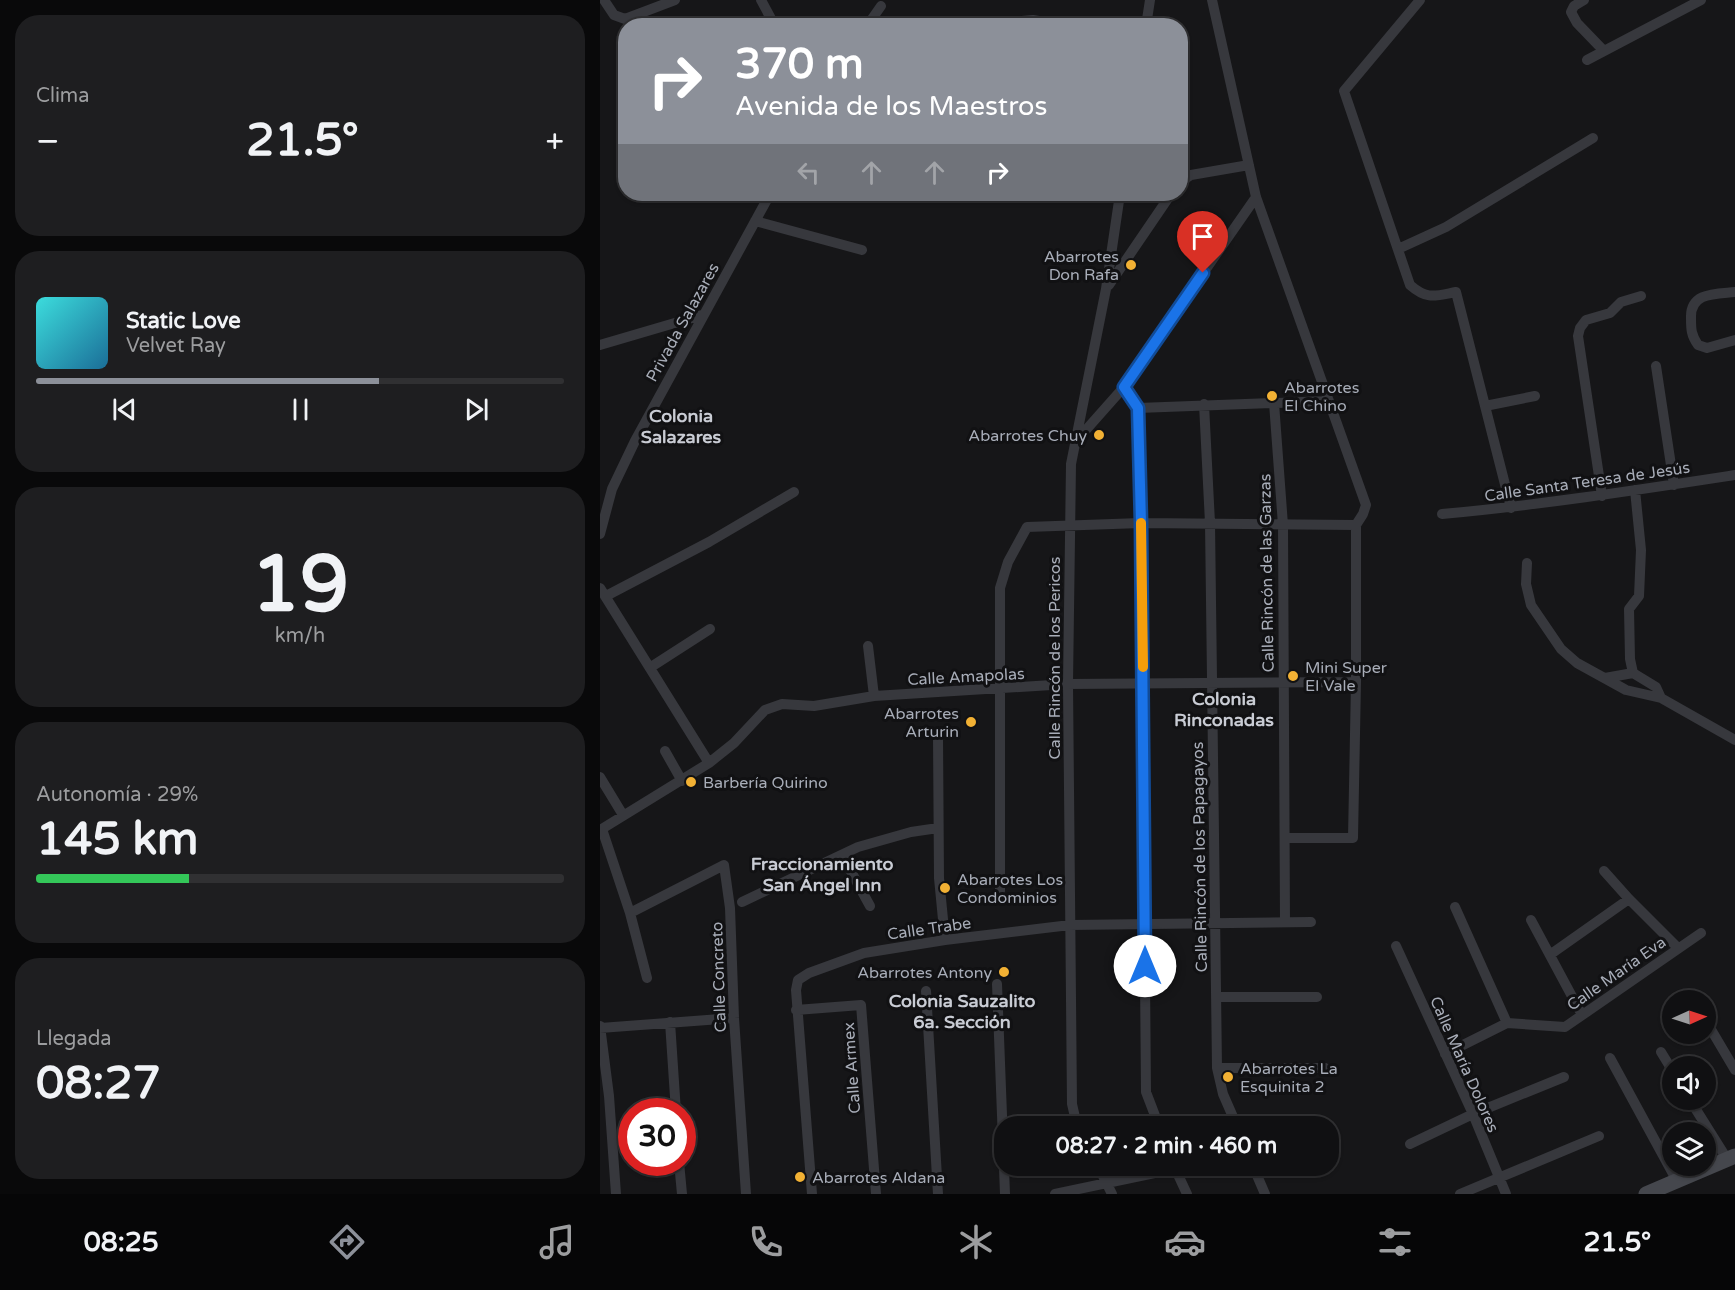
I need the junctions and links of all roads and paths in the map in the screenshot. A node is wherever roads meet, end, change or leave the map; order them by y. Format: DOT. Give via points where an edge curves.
graph roads {
  1 [pos="604,0"];
  2 [pos="675,0"];
  3 [pos="761,0"];
  4 [pos="1150,0"];
  5 [pos="1212,0"];
  6 [pos="1420,0"];
  7 [pos="1584,0"];
  8 [pos="1694,2"];
  9 [pos="881,6"];
  10 [pos="622,18"];
  11 [pos="628,18"];
  12 [pos="771,18"];
  13 [pos="873,18"];
  14 [pos="1147,18"];
  15 [pos="1604,51"];
  16 [pos="1587,60"];
  17 [pos="1593,138"];
  18 [pos="1250,165"];
  19 [pos="1188,177"];
  20 [pos="1256,197"];
  21 [pos="766,201"];
  22 [pos="1119,201"];
  23 [pos="1166,201"];
  24 [pos="755,221"];
  25 [pos="1398,249"];
  26 [pos="862,250"];
  27 [pos="1106,289"];
  28 [pos="1735,292"];
  29 [pos="1641,296"];
  30 [pos="702,315"];
  31 [pos="1735,340"];
  32 [pos="600,345"];
  33 [pos="1656,366"];
  34 [pos="1124,387"];
  35 [pos="1535,396"];
  36 [pos="1329,401"];
  37 [pos="1274,403"];
  38 [pos="1204,404"];
  39 [pos="1485,406"];
  40 [pos="1138,408"];
  41 [pos="1077,440"];
  42 [pos="1735,475"];
  43 [pos="1674,485"];
  44 [pos="1635,490"];
  45 [pos="794,492"];
  46 [pos="1602,496"];
  47 [pos="1510,508"];
  48 [pos="1442,514"];
  49 [pos="1141,523"];
  50 [pos="1210,523"];
  51 [pos="1069,524"];
  52 [pos="1283,525"];
  53 [pos="1356,525"];
  54 [pos="600,534"];
  55 [pos="1527,563"];
  56 [pos="603,592"];
  57 [pos="710,629"];
  58 [pos="868,646"];
  59 [pos="651,667"];
  60 [pos="1633,673"];
  61 [pos="1605,678"];
  62 [pos="1283,681"];
  63 [pos="1356,682"];
  64 [pos="1143,683"];
  65 [pos="1212,683"];
  66 [pos="1068,684"];
  67 [pos="1000,689"];
  68 [pos="874,696"];
  69 [pos="1661,698"];
  70 [pos="938,736"];
  71 [pos="1735,740"];
  72 [pos="665,751"];
  73 [pos="709,763"];
  74 [pos="600,777"];
  75 [pos="681,781"];
  76 [pos="623,815"];
  77 [pos="938,828"];
  78 [pos="601,829"];
  79 [pos="1285,838"];
  80 [pos="842,855"];
  81 [pos="1604,871"];
  82 [pos="1000,891"];
  83 [pos="1629,899"];
  84 [pos="742,902"];
  85 [pos="870,906"];
  86 [pos="1455,907"];
  87 [pos="630,914"];
  88 [pos="1532,920"];
  89 [pos="1286,922"];
  90 [pos="1311,922"];
  91 [pos="1144,924"];
  92 [pos="1215,924"];
  93 [pos="1070,925"];
  94 [pos="1701,933"];
  95 [pos="945,940"];
  96 [pos="1396,946"];
  97 [pos="1678,948"];
  98 [pos="1551,954"];
  99 [pos="647,978"];
  100 [pos="997,984"];
  101 [pos="927,991"];
  102 [pos="1216,997"];
  103 [pos="1317,997"];
  104 [pos="796,1010"];
  105 [pos="1582,1015"];
  106 [pos="734,1018"];
  107 [pos="670,1022"];
  108 [pos="1507,1023"];
  109 [pos="600,1027"];
  110 [pos="1716,1036"];
  111 [pos="1661,1052"];
  112 [pos="1445,1054"];
  113 [pos="1663,1056"];
  114 [pos="1610,1058"];
  115 [pos="1734,1064"];
  116 [pos="1217,1068"];
  117 [pos="1325,1068"];
  118 [pos="1564,1077"];
  119 [pos="604,1097"];
  120 [pos="675,1098"];
  121 [pos="1697,1110"];
  122 [pos="1473,1114"];
  123 [pos="1074,1116"];
  124 [pos="1155,1116"];
  125 [pos="1233,1116"];
  126 [pos="1599,1136"];
  127 [pos="1410,1144"];
  128 [pos="1731,1157"];
  129 [pos="680,1176"];
  130 [pos="1103,1176"];
  131 [pos="1137,1176"];
  132 [pos="1179,1176"];
  133 [pos="1257,1176"];
  134 [pos="1498,1177"];
  135 [pos="1677,1181"];
  136 [pos="1107,1183"];
  137 [pos="616,1194"];
  138 [pos="681,1194"];
  139 [pos="746,1194"];
  140 [pos="812,1194"];
  141 [pos="876,1194"];
  142 [pos="938,1194"];
  143 [pos="1005,1194"];
  144 [pos="1055,1194"];
  145 [pos="1112,1194"];
  146 [pos="1187,1194"];
  147 [pos="1265,1194"];
  148 [pos="1460,1194"];
  149 [pos="1506,1194"];
  150 [pos="1646,1194"];
  1 -- 10 [label="street" via="614,15"];
  2 -- 11 [label="street"];
  3 -- 12 [label="street"];
  4 -- 14 [label="street"];
  5 -- 18 [label="street"];
  6 -- 25 [label="street" via="1344,91"];
  7 -- 15 [label="street" via="1571,12"];
  8 -- 15 [label="street"];
  9 -- 13 [label="street"];
  15 -- 16 [label="street"];
  17 -- 25 [label="street" via="1446,227"];
  18 -- 19 [label="street"];
  18 -- 20 [label="street"];
  20 -- 34 [label="street"];
  20 -- 36 [label="street"];
  21 -- 24 [label="street, Privada Salazares"];
  22 -- 27 [label="street, Calle Rincón de los Pericos"];
  23 -- 27 [label="street"];
  24 -- 26 [label="street"];
  24 -- 30 [label="street, Privada Salazares"];
  25 -- 39 [label="street" via="1410,285 1419,292 1428,297 1456,292"];
  27 -- 41 [label="street, Calle Rincón de los Pericos"];
  28 -- 31 [label="street" via="1707,294 1696,300 1690,312 1691,335 1698,345 1707,348"];
  29 -- 46 [label="street" via="1621,302 1610,313 1586,320 1578,336"];
  30 -- 32 [label="street"];
  30 -- 54 [label="street, Privada Salazares" via="612,489"];
  33 -- 43 [label="street"];
  34 -- 40 [label="street"];
  34 -- 41 [label="street"];
  35 -- 39 [label="street"];
  36 -- 37 [label="street"];
  36 -- 53 [label="street" via="1366,505"];
  37 -- 38 [label="street"];
  37 -- 52 [label="street, Calle Rincón de las Garzas"];
  38 -- 40 [label="street"];
  38 -- 50 [label="street, Calle Rincón de los Papagayos"];
  39 -- 47 [label="street"];
  40 -- 49 [label="street"];
  41 -- 51 [label="street, Calle Rincón de los Pericos" via="1071,464"];
  42 -- 43 [label="street, Calle Santa Teresa de Jesús"];
  43 -- 44 [label="street, Calle Santa Teresa de Jesús"];
  44 -- 46 [label="street, Calle Santa Teresa de Jesús"];
  44 -- 60 [label="street" via="1641,550 1639,596 1629,609"];
  45 -- 56 [label="street" via="709,542"];
  46 -- 47 [label="street, Calle Santa Teresa de Jesús"];
  47 -- 48 [label="street, Calle Santa Teresa de Jesús"];
  49 -- 50 [label="street"];
  49 -- 51 [label="street"];
  49 -- 64 [label="street"];
  50 -- 52 [label="street"];
  50 -- 65 [label="street, Calle Rincón de los Papagayos"];
  51 -- 66 [label="street, Calle Rincón de los Pericos"];
  51 -- 67 [label="street" via="1028,527 1008,562 1000,588"];
  52 -- 53 [label="street"];
  52 -- 62 [label="street, Calle Rincón de las Garzas"];
  53 -- 63 [label="street"];
  55 -- 61 [label="street" via="1526,584 1531,604 1561,649"];
  56 -- 59 [label="street"];
  57 -- 59 [label="street"];
  58 -- 68 [label="street"];
  59 -- 73 [label="street"];
  60 -- 61 [label="street"];
  60 -- 69 [label="street" via="1656,687"];
  61 -- 69 [label="street" via="1626,690"];
  62 -- 63 [label="street, Calle Amapolas"];
  62 -- 65 [label="street, Calle Amapolas"];
  62 -- 79 [label="street, Calle Rincón de las Garzas"];
  63 -- 79 [label="street" via="1353,838"];
  64 -- 65 [label="street, Calle Amapolas"];
  64 -- 66 [label="street, Calle Amapolas"];
  64 -- 91 [label="street"];
  65 -- 92 [label="street, Calle Rincón de los Papagayos"];
  66 -- 67 [label="street, Calle Amapolas"];
  66 -- 93 [label="street, Calle Rincón de los Pericos"];
  67 -- 68 [label="street, Calle Amapolas"];
  67 -- 82 [label="street"];
  68 -- 73 [label="street, Calle Amapolas" via="814,706 782,704 765,710"];
  69 -- 71 [label="street"];
  70 -- 77 [label="street"];
  72 -- 75 [label="street"];
  73 -- 75 [label="street, Calle Amapolas"];
  74 -- 76 [label="street"];
  75 -- 76 [label="street, Calle Amapolas"];
  76 -- 78 [label="street, Calle Amapolas"];
  77 -- 80 [label="street" via="911,832"];
  77 -- 95 [label="street"];
  78 -- 87 [label="street"];
  79 -- 89 [label="street, Calle Rincón de las Garzas"];
  80 -- 84 [label="street"];
  80 -- 85 [label="street"];
  81 -- 83 [label="street"];
  83 -- 97 [label="street"];
  83 -- 98 [label="street"];
  86 -- 108 [label="street"];
  87 -- 99 [label="street"];
  87 -- 106 [label="street, Calle Concreto" via="724,865 730,908"];
  88 -- 98 [label="street"];
  89 -- 90 [label="street, Calle Trabe"];
  89 -- 92 [label="street, Calle Trabe"];
  91 -- 92 [label="street, Calle Trabe"];
  91 -- 93 [label="street, Calle Trabe"];
  91 -- 124 [label="street" via="1146,1092"];
  92 -- 102 [label="street, Calle Rincón de los Papagayos"];
  93 -- 95 [label="street, Calle Trabe"];
  93 -- 123 [label="street, Calle Rincón de los Pericos"];
  94 -- 97 [label="street, Calle María Eva"];
  95 -- 104 [label="street, Calle Trabe" via="864,953 809,973 798,980"];
  96 -- 112 [label="street, Calle María Dolores"];
  97 -- 105 [label="street, Calle María Eva"];
  98 -- 105 [label="street"];
  100 -- 143 [label="street"];
  101 -- 142 [label="street"];
  102 -- 103 [label="street"];
  102 -- 116 [label="street, Calle Rincón de los Papagayos"];
  104 -- 140 [label="street, Calle Trabe"];
  104 -- 141 [label="street, Calle Armex" via="861,1005"];
  105 -- 108 [label="street, Calle María Eva" via="1565,1027"];
  106 -- 107 [label="street"];
  106 -- 139 [label="street, Calle Concreto"];
  107 -- 109 [label="street"];
  107 -- 120 [label="street"];
  108 -- 112 [label="street"];
  109 -- 119 [label="street"];
  110 -- 115 [label="street"];
  111 -- 113 [label="street"];
  112 -- 122 [label="street, Calle María Dolores"];
  114 -- 135 [label="street"];
  116 -- 117 [label="street"];
  116 -- 125 [label="street, Calle Rincón de los Papagayos"];
  118 -- 122 [label="street"];
  119 -- 137 [label="street"];
  121 -- 128 [label="street"];
  122 -- 127 [label="street"];
  122 -- 134 [label="street, Calle María Dolores"];
  126 -- 134 [label="street"];
  128 -- 135 [label="main road"];
  129 -- 138 [label="street"];
  130 -- 136 [label="street"];
  131 -- 136 [label="street"];
  132 -- 146 [label="street"];
  133 -- 147 [label="street"];
  134 -- 148 [label="street"];
  134 -- 149 [label="street, Calle María Dolores"];
  135 -- 150 [label="main road"];
  136 -- 144 [label="street"];
  136 -- 145 [label="street"];
}
